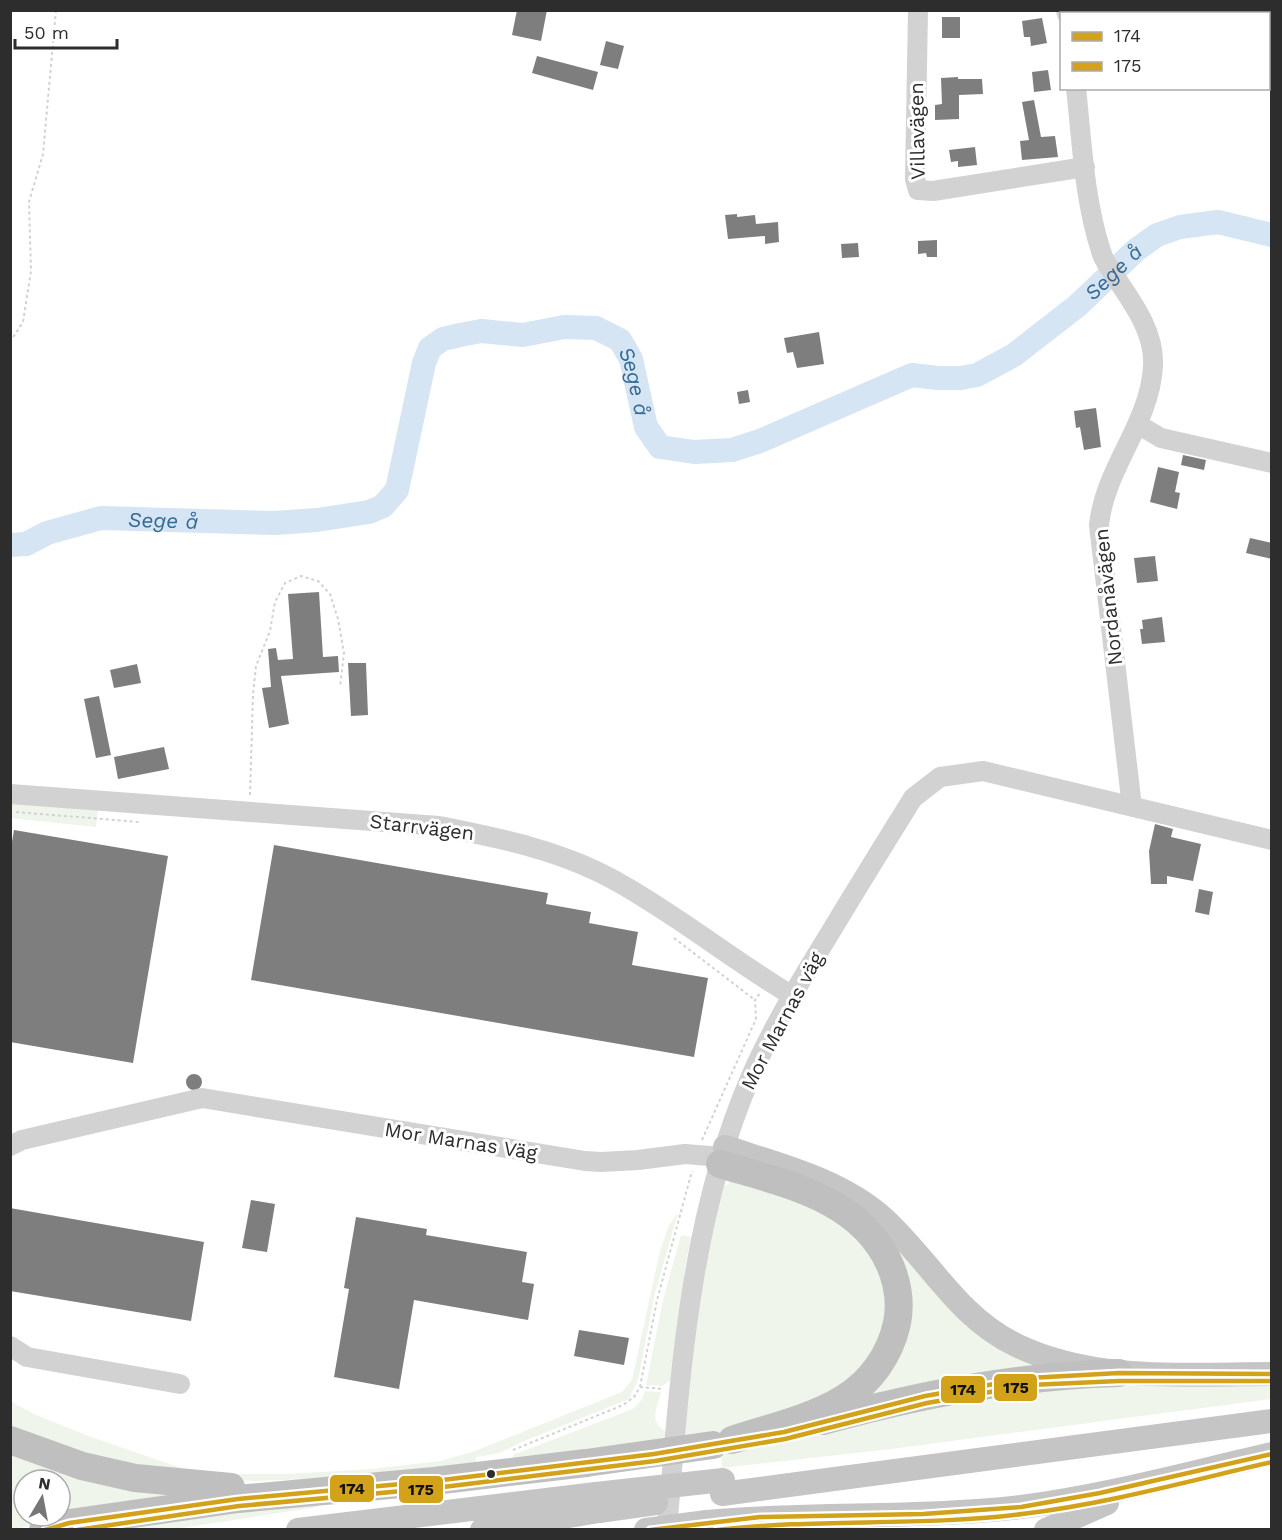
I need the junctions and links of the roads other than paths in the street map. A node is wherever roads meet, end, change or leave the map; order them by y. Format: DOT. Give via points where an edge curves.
graph roads {
  1 [pos="918,10"];
  2 [pos="1076,90"];
  3 [pos="1085,167"];
  4 [pos="1139,425"];
  5 [pos="1272,463"];
  6 [pos="10,794"];
  7 [pos="1132,807"];
  8 [pos="1272,840"];
  9 [pos="791,995"];
  10 [pos="10,1146"];
  11 [pos="716,1155"];
  12 [pos="10,1346"];
  13 [pos="1119,1373"];
  14 [pos="1272,1374"];
  15 [pos="180,1384"];
  16 [pos="1272,1410"];
  17 [pos="1272,1421"];
  18 [pos="10,1440"];
  19 [pos="722,1443"];
  20 [pos="1272,1454"];
  21 [pos="1272,1459"];
  22 [pos="434,1480"];
  23 [pos="722,1487"];
  24 [pos="597,1503"];
  25 [pos="707,1522"];
  26 [pos="42,1530"];
  27 [pos="298,1530"];
  28 [pos="482,1530"];
  29 [pos="646,1530"];
  30 [pos="667,1530"];
  31 [pos="772,1530"];
  32 [pos="1046,1530"];
  1 -- 3 [label="street, Villavägen" via="918,189 933,191"];
  2 -- 3 [label="street, Nordanåvägen"];
  3 -- 4 [label="street, Nordanåvägen" via="1092,222 1102,255 1141,316 1149,338 1154,363 1151,391"];
  4 -- 5 [label="street" via="1161,438"];
  4 -- 7 [label="street, Nordanåvägen" via="1109,484 1099,525"];
  6 -- 9 [label="street, Starrvägen" via="439,826 508,839 548,851 613,879"];
  7 -- 8 [label="street, Mor Marnas väg"];
  7 -- 9 [label="street, Mor Marnas väg" via="983,771 940,777 913,798"];
  9 -- 11 [label="street, Mor Marnas väg"];
  10 -- 11 [label="street, Mor Marnas Väg" via="202,1098 585,1161"];
  11 -- 13 [label="main road" via="810,1176 855,1197 892,1227 971,1315 1007,1340 1052,1358"];
  11 -- 19 [label="highway" via="807,1192 857,1221 888,1260 899,1304 889,1348 871,1375 853,1392 810,1414"];
  11 -- 30 [label="street, Mor Marnas väg" via="688,1317"];
  12 -- 15 [label="street" via="27,1357"];
  13 -- 14 [label="main road"];
  13 -- 19 [label="highway" via="979,1385"];
  16 -- 23 [label="main road"];
  17 -- 23 [label="main road"];
  18 -- 22 [label="highway" via="82,1466 184,1484 242,1487"];
  19 -- 22 [label="highway, bridge"];
  20 -- 25 [label="main road" via="1021,1507"];
  21 -- 32 [label="main road" via="1124,1497"];
  22 -- 26 [label="highway" via="238,1499"];
  23 -- 24 [label="main road, bridge"];
  24 -- 27 [label="main road"];
  24 -- 28 [label="main road"];
  25 -- 29 [label="main road, bridge"];
  25 -- 31 [label="main road"];
}
